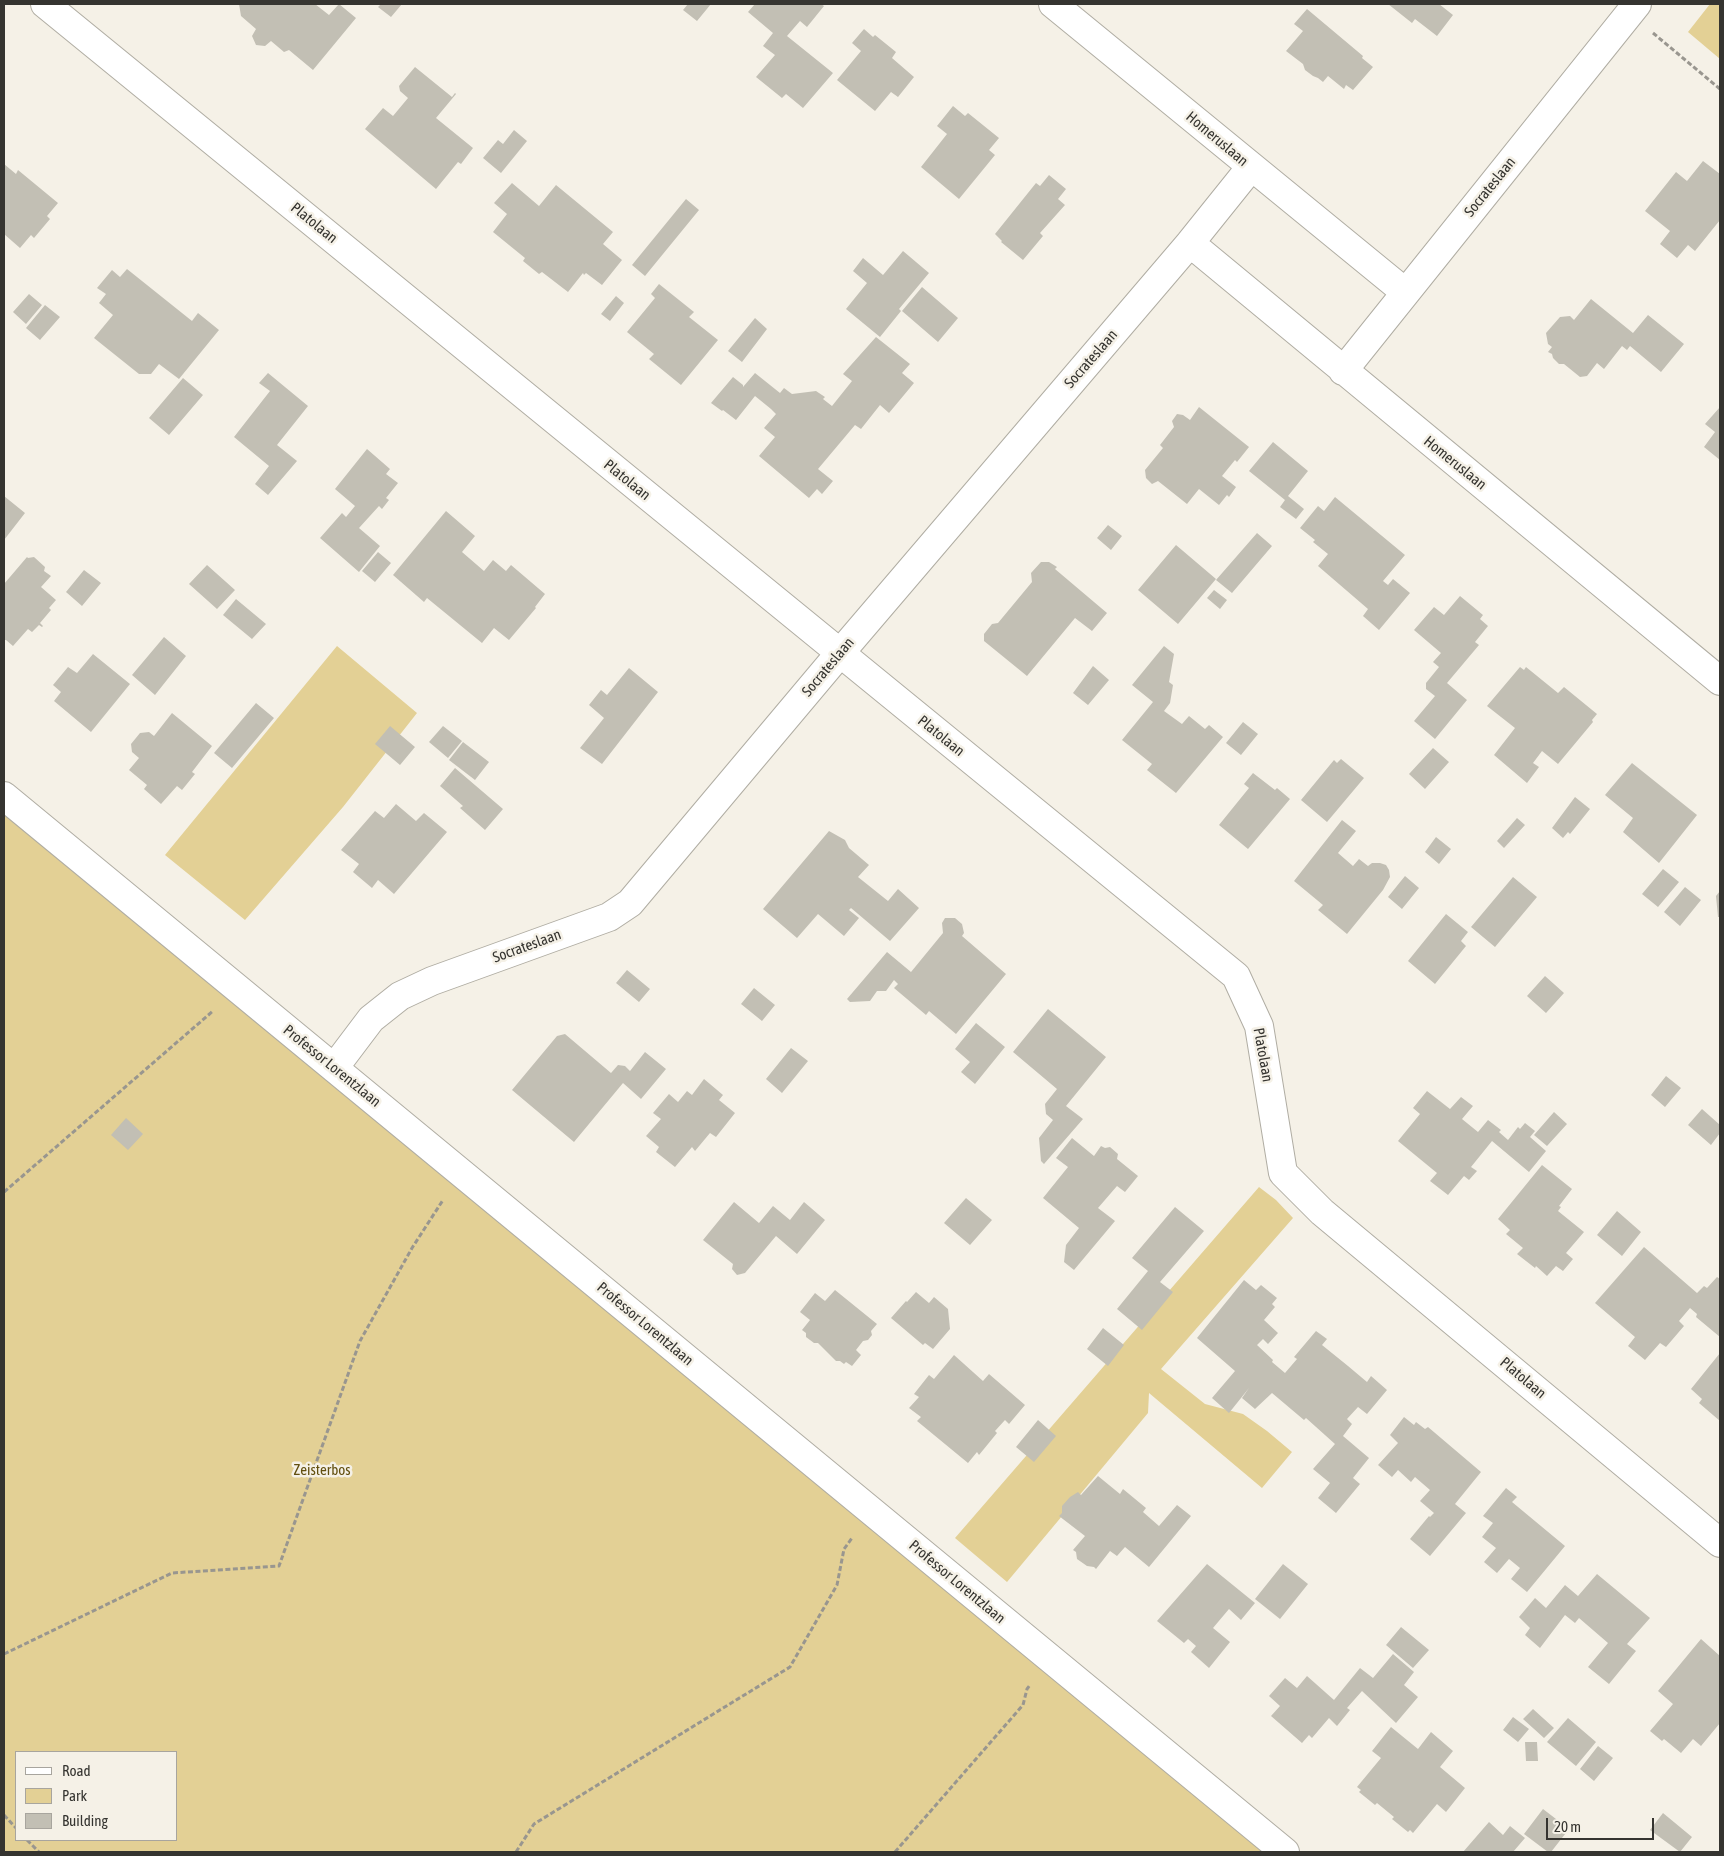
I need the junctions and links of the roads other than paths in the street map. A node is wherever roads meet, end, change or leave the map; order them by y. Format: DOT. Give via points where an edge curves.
graph roads {
  1 [pos="45,4"];
  2 [pos="1053,4"];
  3 [pos="1633,9"];
  4 [pos="1251,167"];
  5 [pos="1190,243"];
  6 [pos="1405,292"];
  7 [pos="1343,371"];
  8 [pos="840,653"];
  9 [pos="1720,681"];
  10 [pos="4,796"];
  11 [pos="334,1068"];
  12 [pos="1720,1543"];
  13 [pos="1285,1852"];
  1 -- 8 [label="street, Platolaan"];
  2 -- 4 [label="street, Homeruslaan"];
  3 -- 6 [label="street, Socrateslaan"];
  4 -- 5 [label="street, Socrateslaan"];
  4 -- 6 [label="street, Homeruslaan"];
  5 -- 7 [label="street, Homeruslaan"];
  5 -- 8 [label="street, Socrateslaan"];
  6 -- 7 [label="street, Socrateslaan"];
  7 -- 9 [label="street, Homeruslaan"];
  8 -- 11 [label="street, Socrateslaan" via="630,903 609,917 432,981 400,996 371,1019"];
  8 -- 12 [label="street, Platolaan" via="1236,976 1259,1026 1283,1172 1322,1212"];
  10 -- 11 [label="street, Professor Lorentzlaan"];
  11 -- 13 [label="street, Professor Lorentzlaan"];
}
